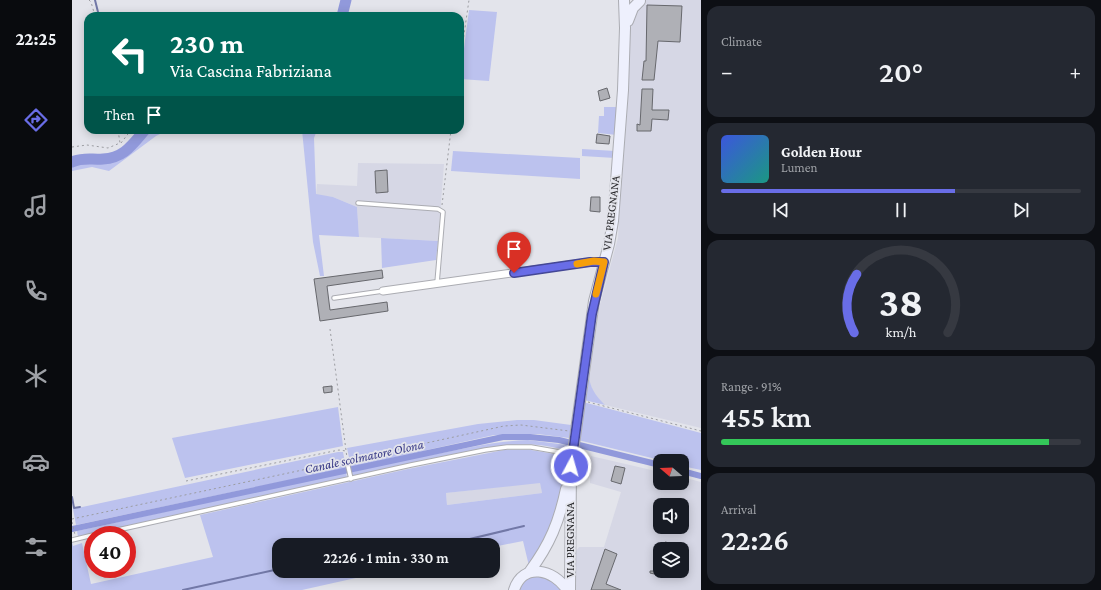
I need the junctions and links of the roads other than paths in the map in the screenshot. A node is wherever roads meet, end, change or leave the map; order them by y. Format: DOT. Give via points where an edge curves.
graph roads {
  1 [pos="624,0"];
  2 [pos="628,0"];
  3 [pos="642,1"];
  4 [pos="626,28"];
  5 [pos="358,203"];
  6 [pos="604,262"];
  7 [pos="437,284"];
  8 [pos="383,291"];
  9 [pos="334,298"];
  10 [pos="572,452"];
  11 [pos="347,460"];
  12 [pos="571,466"];
  13 [pos="351,478"];
  14 [pos="135,526"];
  15 [pos="570,534"];
  16 [pos="84,537"];
  17 [pos="72,540"];
  18 [pos="550,543"];
  19 [pos="530,572"];
  20 [pos="514,590"];
  21 [pos="566,590"];
  22 [pos="570,590"];
  1 -- 4 [label="street, VIA PREGNANA"];
  2 -- 3 [label="street"];
  3 -- 4 [label="street, VIA PREGNANA" via="631,12"];
  4 -- 6 [label="street, VIA PREGNANA" via="613,221"];
  5 -- 7 [label="lane" via="438,209 443,212"];
  6 -- 7 [label="street"];
  6 -- 10 [label="street, VIA PREGNANA" via="594,301"];
  7 -- 8 [label="street"];
  8 -- 9 [label="lane"];
  10 -- 12 [label="street, VIA PREGNANA"];
  10 -- 13 [label="lane" via="507,447"];
  11 -- 13 [label="lane"];
  12 -- 15 [label="street, VIA PREGNANA"];
  12 -- 18 [label="street, VIA PREGNANA" via="562,508"];
  13 -- 14 [label="lane"];
  15 -- 18 [label="street"];
  15 -- 22 [label="street, VIA PREGNANA"];
  16 -- 17 [label="lane"];
  18 -- 19 [label="street, VIA PREGNANA"];
  19 -- 20 [label="street, VIA PREGNANA" via="520,580"];
  19 -- 21 [label="street" via="539,571 553,575"];
}
